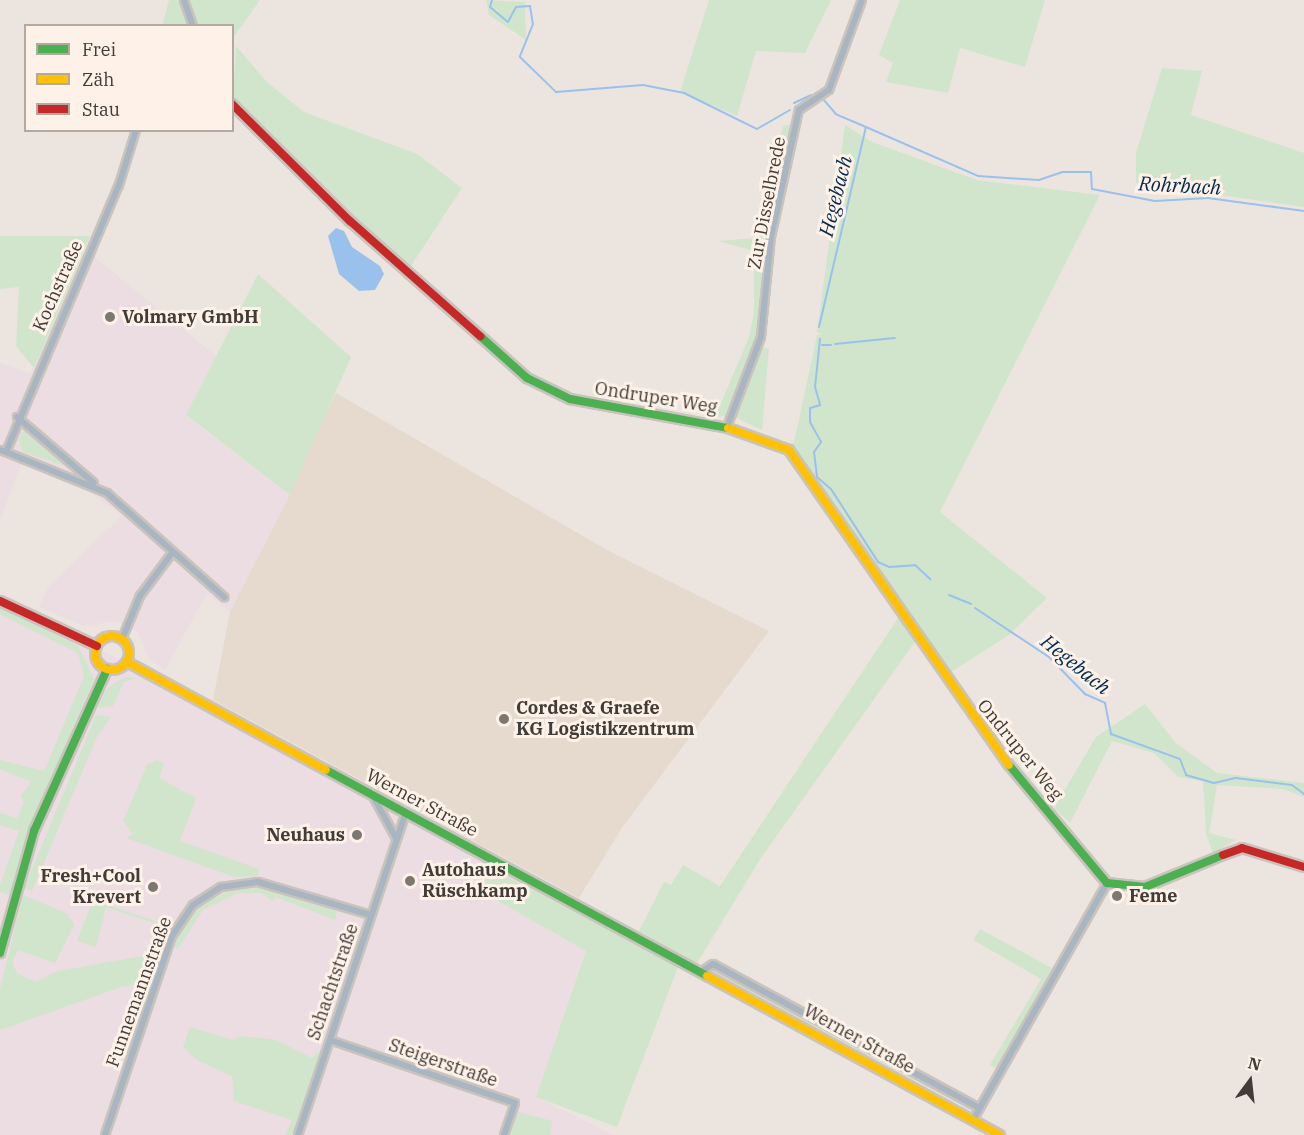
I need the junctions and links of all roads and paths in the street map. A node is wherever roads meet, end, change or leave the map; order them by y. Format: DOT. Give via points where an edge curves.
graph roads {
  1 [pos="184,0"];
  2 [pos="862,0"];
  3 [pos="192,24"];
  4 [pos="234,106"];
  5 [pos="135,132"];
  6 [pos="17,417"];
  7 [pos="727,427"];
  8 [pos="3,451"];
  9 [pos="96,486"];
  10 [pos="172,553"];
  11 [pos="224,597"];
  12 [pos="0,601"];
  13 [pos="122,639"];
  14 [pos="97,646"];
  15 [pos="127,662"];
  16 [pos="107,669"];
  17 [pos="372,795"];
  18 [pos="406,813"];
  19 [pos="396,839"];
  20 [pos="1304,867"];
  21 [pos="1107,883"];
  22 [pos="371,915"];
  23 [pos="0,953"];
  24 [pos="702,972"];
  25 [pos="330,1040"];
  26 [pos="979,1108"];
  27 [pos="973,1120"];
  28 [pos="105,1135"];
  29 [pos="298,1135"];
  30 [pos="504,1135"];
  31 [pos="1000,1135"];
  1 -- 3 [label="street"];
  2 -- 7 [label="street, Zur Disselbrede" via="829,90 799,110 771,237 761,338"];
  4 -- 7 [label="street, Ondruper Weg" via="366,237 527,378 587,404"];
  5 -- 6 [label="street, Kochstraße" via="119,185"];
  6 -- 8 [label="street, Kochstraße"];
  6 -- 9 [label="street"];
  7 -- 21 [label="street, Ondruper Weg" via="775,441 799,460 981,731"];
  8 -- 9 [label="street, Kochstraße"];
  9 -- 10 [label="street, Kochstraße"];
  10 -- 11 [label="street, Kochstraße"];
  10 -- 13 [label="street" via="140,596"];
  12 -- 14 [label="street"];
  13 -- 14 [label="street" via="107,637"];
  13 -- 15 [label="street" via="128,647"];
  14 -- 16 [label="street" via="97,661"];
  15 -- 16 [label="street"];
  15 -- 17 [label="street, Werner Straße"];
  16 -- 23 [label="street" via="34,831"];
  17 -- 18 [label="street, Werner Straße"];
  17 -- 19 [label="street" via="387,812"];
  18 -- 19 [label="street, Schachtstraße"];
  18 -- 24 [label="street, Werner Straße"];
  19 -- 22 [label="street, Schachtstraße"];
  20 -- 21 [label="street" via="1242,848 1145,887"];
  21 -- 26 [label="street"];
  22 -- 25 [label="street, Schachtstraße"];
  22 -- 28 [label="street, Funnemannstraße" via="258,882 221,887 193,905 172,936"];
  24 -- 26 [label="street, Werner Straße" via="712,964"];
  24 -- 27 [label="street, Werner Straße"];
  25 -- 29 [label="street, Schachtstraße"];
  25 -- 30 [label="street, Steigerstraße" via="515,1103"];
  26 -- 27 [label="street"];
  27 -- 31 [label="street, Werner Straße"];
}
